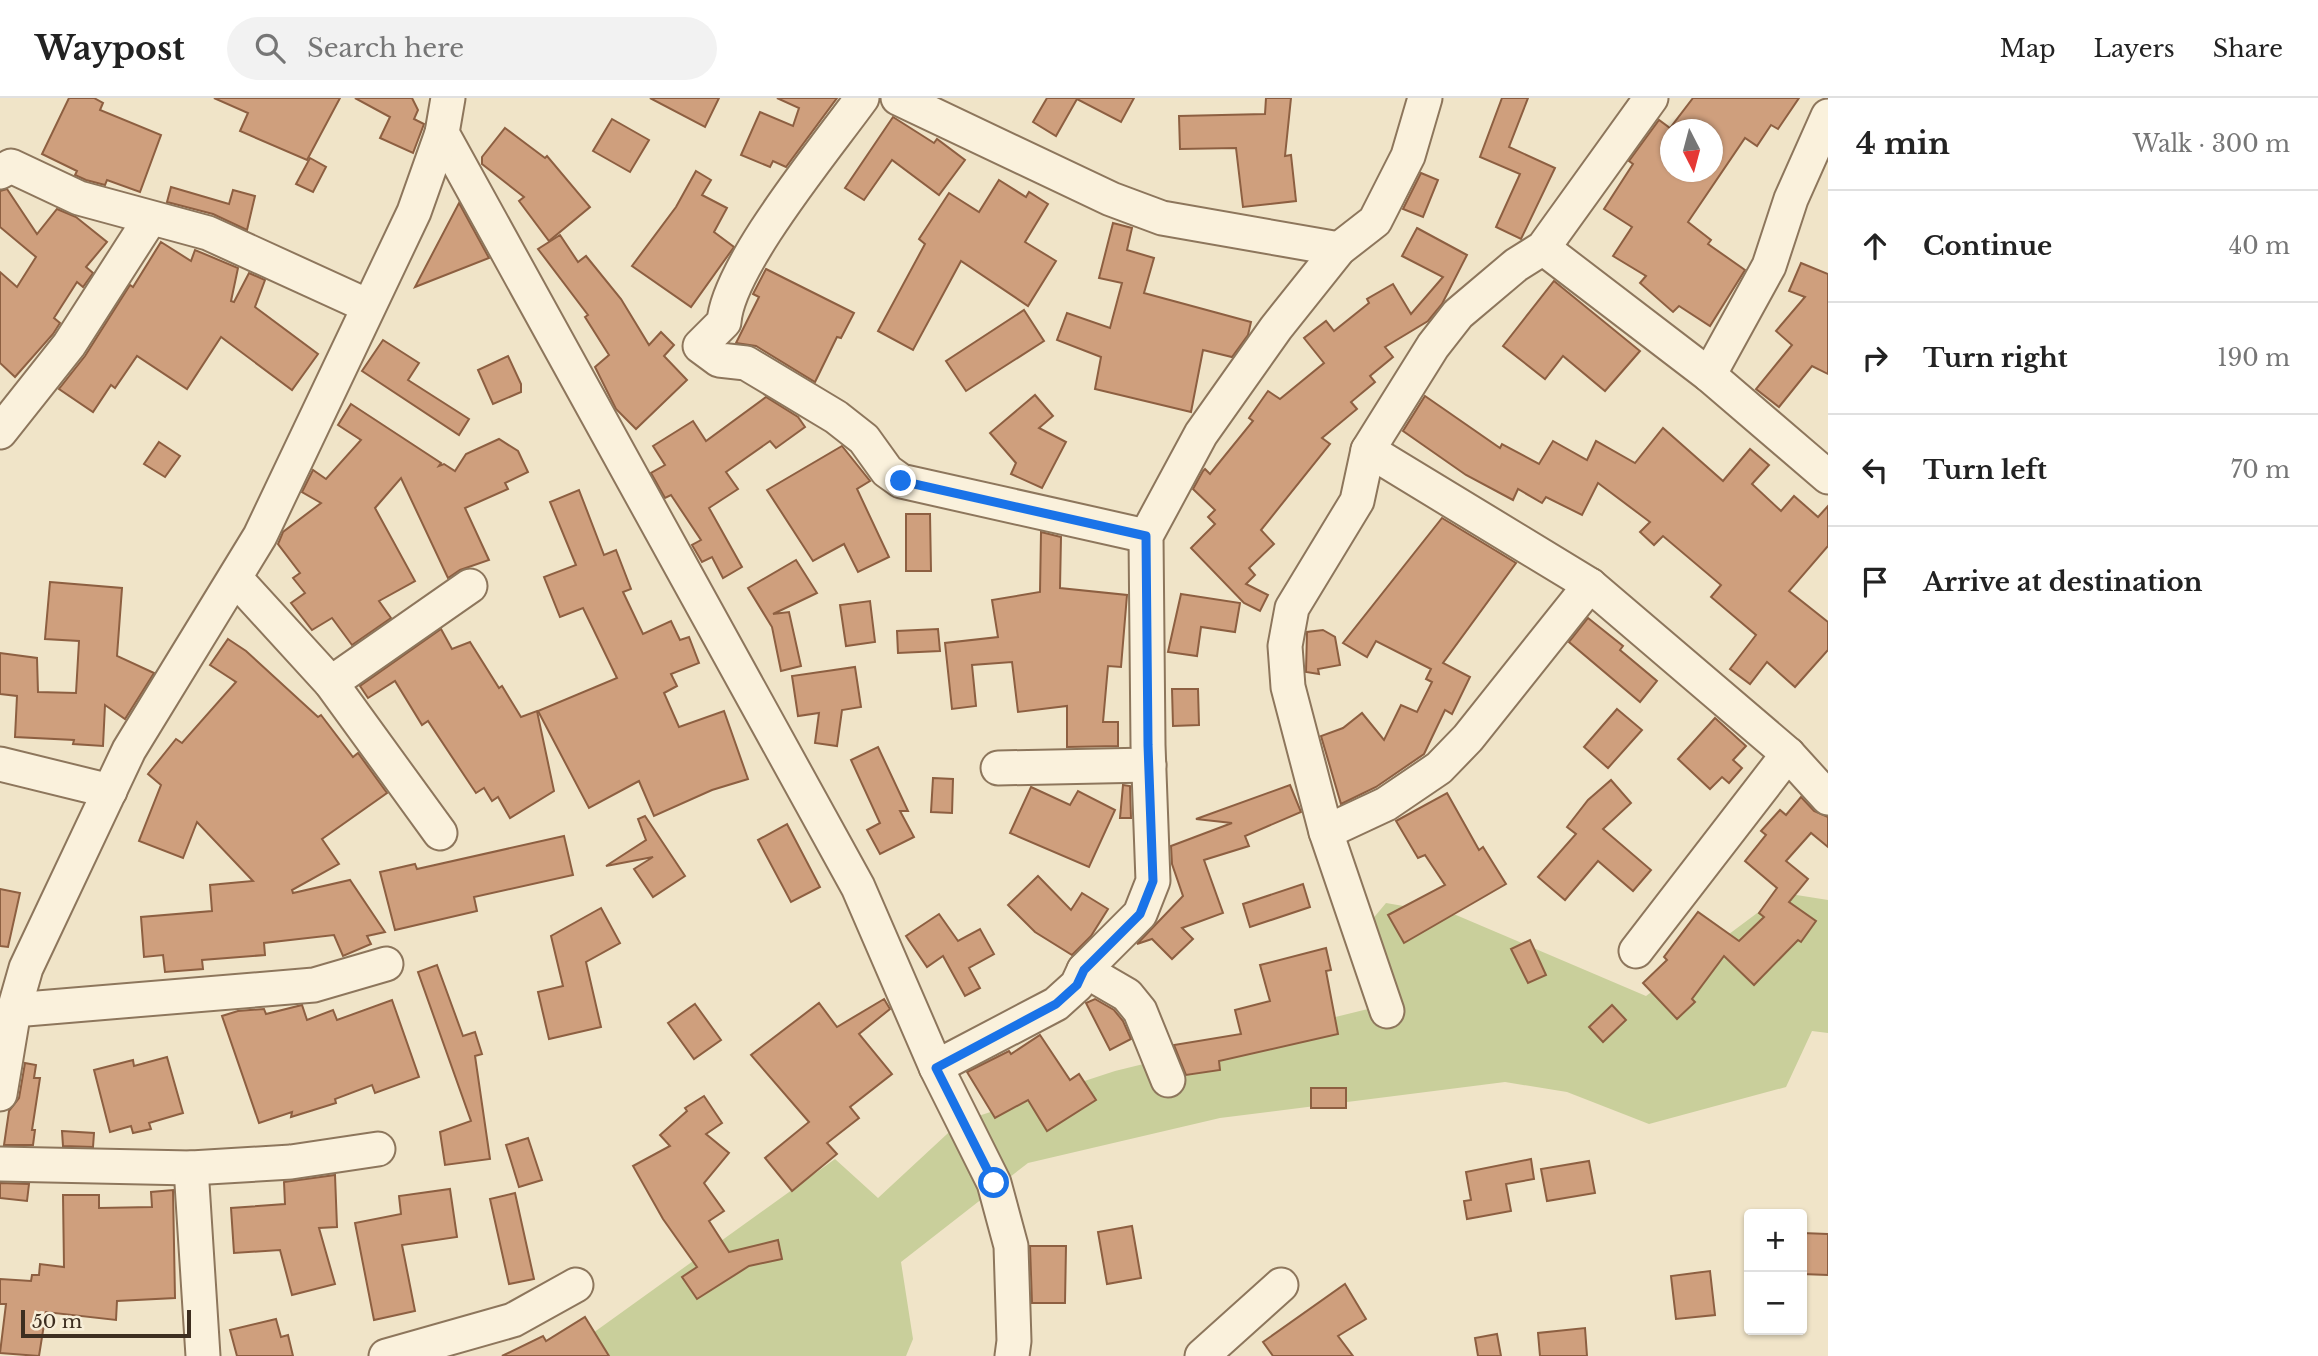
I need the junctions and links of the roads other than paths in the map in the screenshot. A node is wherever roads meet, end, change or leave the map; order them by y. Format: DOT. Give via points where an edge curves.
graph roads {
  1 [pos="448,98"];
  2 [pos="862,98"];
  3 [pos="898,98"];
  4 [pos="1425,98"];
  5 [pos="1651,98"];
  6 [pos="1828,116"];
  7 [pos="442,133"];
  8 [pos="0,173"];
  9 [pos="150,219"];
  10 [pos="1543,247"];
  11 [pos="1339,249"];
  12 [pos="368,306"];
  13 [pos="1709,375"];
  14 [pos="0,432"];
  15 [pos="1368,450"];
  16 [pos="1828,477"];
  17 [pos="1146,536"];
  18 [pos="235,578"];
  19 [pos="1590,584"];
  20 [pos="470,586"];
  21 [pos="331,683"];
  22 [pos="1788,754"];
  23 [pos="0,764"];
  24 [pos="1149,765"];
  25 [pos="998,768"];
  26 [pos="110,790"];
  27 [pos="1828,798"];
  28 [pos="1326,832"];
  29 [pos="440,833"];
  30 [pos="1636,951"];
  31 [pos="386,964"];
  32 [pos="1084,970"];
  33 [pos="14,1010"];
  34 [pos="1387,1011"];
  35 [pos="936,1068"];
  36 [pos="1168,1080"];
  37 [pos="0,1094"];
  38 [pos="378,1149"];
  39 [pos="0,1164"];
  40 [pos="191,1168"];
  41 [pos="576,1285"];
  42 [pos="1282,1285"];
  43 [pos="203,1356"];
  44 [pos="386,1356"];
  45 [pos="1012,1356"];
  46 [pos="1202,1356"];
  1 -- 7 [label="street"];
  2 -- 17 [label="street" via="752,252 725,306 724,322 699,346 719,360 746,363 836,417 864,439 887,471 901,481"];
  3 -- 11 [label="street" via="1111,199 1162,218"];
  4 -- 11 [label="street" via="1408,156 1376,222"];
  5 -- 10 [label="street"];
  6 -- 13 [label="street" via="1791,199 1769,265"];
  7 -- 12 [label="street" via="414,212"];
  7 -- 35 [label="street" via="858,887"];
  8 -- 9 [label="street" via="11,166 79,198"];
  9 -- 12 [label="street" via="208,233"];
  9 -- 14 [label="street" via="69,345"];
  10 -- 13 [label="street"];
  10 -- 15 [label="street" via="1458,314"];
  11 -- 17 [label="street" via="1201,434"];
  12 -- 18 [label="street" via="260,536"];
  13 -- 16 [label="street"];
  15 -- 19 [label="street"];
  15 -- 28 [label="street" via="1357,501 1292,608 1285,646 1288,687"];
  17 -- 24 [label="street"];
  18 -- 21 [label="street"];
  18 -- 26 [label="street" via="129,750"];
  19 -- 22 [label="street"];
  19 -- 28 [label="street" via="1468,738 1438,768 1386,804"];
  20 -- 21 [label="street"];
  21 -- 29 [label="street"];
  22 -- 27 [label="street"];
  22 -- 30 [label="street"];
  23 -- 26 [label="street"];
  24 -- 25 [label="street"];
  24 -- 32 [label="street" via="1153,881 1140,914"];
  26 -- 33 [label="street" via="26,968"];
  28 -- 34 [label="street"];
  31 -- 33 [label="street" via="314,985"];
  32 -- 35 [label="street" via="1077,985 1056,1004"];
  32 -- 36 [label="street" via="1127,995 1140,1011"];
  33 -- 37 [label="street"];
  35 -- 45 [label="street" via="994,1183 1011,1246"];
  38 -- 40 [label="street" via="291,1162"];
  39 -- 40 [label="street"];
  40 -- 43 [label="street"];
  41 -- 44 [label="street" via="513,1320"];
  42 -- 46 [label="street"];
}
